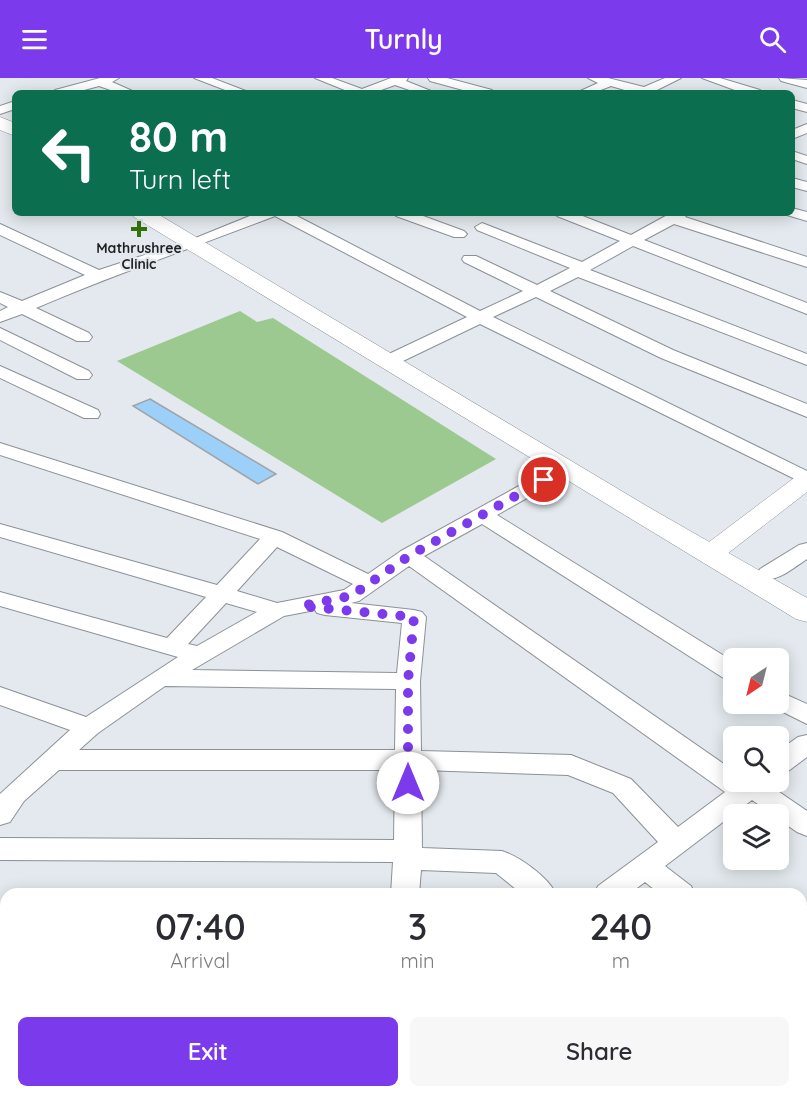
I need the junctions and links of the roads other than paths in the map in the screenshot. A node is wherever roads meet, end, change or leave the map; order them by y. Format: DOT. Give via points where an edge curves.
graph roads {
  1 [pos="79,78"];
  2 [pos="113,78"];
  3 [pos="200,78"];
  4 [pos="321,78"];
  5 [pos="434,78"];
  6 [pos="594,78"];
  7 [pos="675,78"];
  8 [pos="708,78"];
  9 [pos="785,78"];
  10 [pos="399,79"];
  11 [pos="610,82"];
  12 [pos="96,83"];
  13 [pos="807,84"];
  14 [pos="70,90"];
  15 [pos="120,90"];
  16 [pos="236,90"];
  17 [pos="355,90"];
  18 [pos="371,90"];
  19 [pos="423,90"];
  20 [pos="477,90"];
  21 [pos="590,90"];
  22 [pos="636,90"];
  23 [pos="648,90"];
  24 [pos="736,90"];
  25 [pos="147,216"];
  26 [pos="159,216"];
  27 [pos="262,216"];
  28 [pos="286,216"];
  29 [pos="409,216"];
  30 [pos="569,216"];
  31 [pos="678,216"];
  32 [pos="482,227"];
  33 [pos="0,229"];
  34 [pos="459,234"];
  35 [pos="196,242"];
  36 [pos="632,242"];
  37 [pos="470,260"];
  38 [pos="807,262"];
  39 [pos="580,269"];
  40 [pos="98,275"];
  41 [pos="535,291"];
  42 [pos="0,297"];
  43 [pos="20,308"];
  44 [pos="807,309"];
  45 [pos="0,317"];
  46 [pos="481,318"];
  47 [pos="0,333"];
  48 [pos="83,337"];
  49 [pos="397,357"];
  50 [pos="807,360"];
  51 [pos="0,371"];
  52 [pos="83,375"];
  53 [pos="807,411"];
  54 [pos="91,414"];
  55 [pos="0,449"];
  56 [pos="564,469"];
  57 [pos="807,479"];
  58 [pos="484,516"];
  59 [pos="0,530"];
  60 [pos="274,537"];
  61 [pos="718,548"];
  62 [pos="807,550"];
  63 [pos="409,556"];
  64 [pos="768,574"];
  65 [pos="370,584"];
  66 [pos="220,594"];
  67 [pos="807,597"];
  68 [pos="0,599"];
  69 [pos="301,606"];
  70 [pos="277,610"];
  71 [pos="807,612"];
  72 [pos="172,647"];
  73 [pos="200,654"];
  74 [pos="723,666"];
  75 [pos="160,678"];
  76 [pos="408,681"];
  77 [pos="0,696"];
  78 [pos="789,705"];
  79 [pos="807,715"];
  80 [pos="90,727"];
  81 [pos="807,744"];
  82 [pos="789,757"];
  83 [pos="51,760"];
  84 [pos="408,760"];
  85 [pos="723,767"];
  86 [pos="743,792"];
  87 [pos="760,792"];
  88 [pos="5,800"];
  89 [pos="807,825"];
  90 [pos="676,843"];
  91 [pos="0,849"];
  92 [pos="408,854"];
  93 [pos="644,866"];
  94 [pos="405,888"];
  95 [pos="534,888"];
  96 [pos="616,888"];
  97 [pos="673,888"];
  1 -- 12 [label="street"];
  2 -- 12 [label="street"];
  3 -- 16 [label="street"];
  4 -- 17 [label="street"];
  5 -- 20 [label="street"];
  6 -- 11 [label="street"];
  7 -- 23 [label="street"];
  8 -- 24 [label="street"];
  9 -- 13 [label="street"];
  10 -- 18 [label="street"];
  10 -- 19 [label="street"];
  11 -- 21 [label="street"];
  11 -- 22 [label="street"];
  12 -- 14 [label="street"];
  12 -- 15 [label="street"];
  25 -- 35 [label="main road"];
  26 -- 35 [label="main road"];
  27 -- 35 [label="street"];
  28 -- 46 [label="street"];
  29 -- 34 [label="street"];
  30 -- 36 [label="street"];
  31 -- 36 [label="street"];
  31 -- 38 [label="street"];
  32 -- 39 [label="street"];
  33 -- 40 [label="street"];
  35 -- 40 [label="street"];
  35 -- 49 [label="main road"];
  35 -- 56 [label="main road"];
  36 -- 39 [label="street"];
  36 -- 44 [label="street"];
  37 -- 41 [label="street"];
  39 -- 41 [label="street"];
  39 -- 50 [label="street"];
  40 -- 43 [label="street"];
  41 -- 46 [label="street"];
  41 -- 53 [label="street" via="668,354"];
  42 -- 43 [label="street"];
  43 -- 45 [label="street"];
  43 -- 48 [label="street"];
  46 -- 49 [label="street"];
  46 -- 57 [label="street"];
  47 -- 52 [label="street"];
  49 -- 61 [label="main road"];
  51 -- 54 [label="street"];
  55 -- 60 [label="street"];
  56 -- 58 [label="street"];
  56 -- 71 [label="main road"];
  57 -- 61 [label="street"];
  58 -- 63 [label="street"];
  58 -- 74 [label="street"];
  59 -- 66 [label="street"];
  60 -- 65 [label="street"];
  60 -- 66 [label="street"];
  61 -- 64 [label="main road"];
  62 -- 64 [label="street"];
  63 -- 65 [label="street"];
  63 -- 85 [label="street"];
  64 -- 67 [label="main road"];
  65 -- 69 [label="street" via="351,596"];
  66 -- 70 [label="street"];
  66 -- 72 [label="street"];
  68 -- 72 [label="street"];
  69 -- 70 [label="street"];
  69 -- 76 [label="street" via="414,617"];
  70 -- 73 [label="street"];
  72 -- 73 [label="street"];
  73 -- 75 [label="street"];
  75 -- 76 [label="street"];
  75 -- 80 [label="street"];
  76 -- 84 [label="street"];
  77 -- 80 [label="street"];
  78 -- 79 [label="street"];
  80 -- 83 [label="street"];
  81 -- 82 [label="street"];
  83 -- 84 [label="street"];
  83 -- 88 [label="street"];
  84 -- 90 [label="street" via="571,765 622,786"];
  84 -- 92 [label="street"];
  86 -- 90 [label="street"];
  87 -- 89 [label="street"];
  90 -- 93 [label="street"];
  91 -- 92 [label="street"];
  92 -- 94 [label="street"];
  92 -- 95 [label="street" via="502,862"];
  93 -- 96 [label="street"];
  93 -- 97 [label="street"];
}
